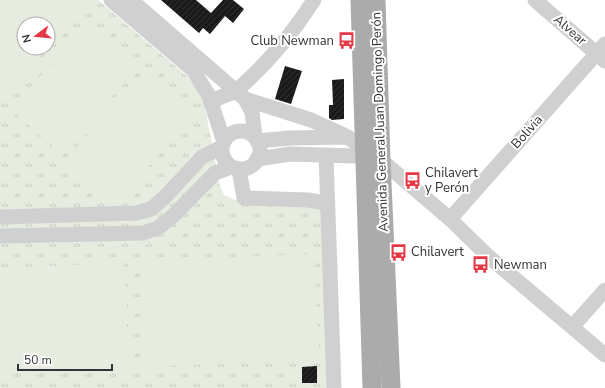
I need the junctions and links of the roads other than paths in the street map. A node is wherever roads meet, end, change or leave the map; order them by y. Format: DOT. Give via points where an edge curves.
graph roads {
  1 [pos="111,0"];
  2 [pos="131,0"];
  3 [pos="314,0"];
  4 [pos="360,0"];
  5 [pos="376,0"];
  6 [pos="535,0"];
  7 [pos="602,53"];
  8 [pos="241,95"];
  9 [pos="211,103"];
  10 [pos="348,137"];
  11 [pos="256,139"];
  12 [pos="223,144"];
  13 [pos="326,155"];
  14 [pos="373,156"];
  15 [pos="258,159"];
  16 [pos="235,168"];
  17 [pos="327,206"];
  18 [pos="0,216"];
  19 [pos="450,219"];
  20 [pos="0,236"];
  21 [pos="605,290"];
  22 [pos="572,327"];
  23 [pos="605,355"];
  24 [pos="334,388"];
  25 [pos="372,388"];
  26 [pos="391,388"];
  1 -- 9 [label="street" via="193,70"];
  2 -- 8 [label="street"];
  3 -- 8 [label="street" via="298,25"];
  4 -- 14 [label="main road, Avenida General Juan Domingo Perón"];
  5 -- 14 [label="main road, Avenida General Juan Domingo Perón"];
  6 -- 7 [label="street, Alvear"];
  7 -- 19 [label="street, Bolivia"];
  8 -- 9 [label="street" via="222,95"];
  8 -- 10 [label="street" via="311,120"];
  8 -- 11 [label="street" via="252,112"];
  9 -- 12 [label="street"];
  10 -- 11 [label="street"];
  10 -- 14 [label="street"];
  11 -- 12 [label="street" via="250,134 238,131 227,136"];
  11 -- 15 [label="street" via="260,150"];
  12 -- 16 [label="street" via="224,158"];
  12 -- 18 [label="street" via="202,157 151,209 136,213"];
  13 -- 14 [label="street"];
  13 -- 15 [label="street" via="290,154"];
  13 -- 17 [label="street"];
  14 -- 19 [label="street"];
  14 -- 25 [label="main road, Avenida General Juan Domingo Perón"];
  14 -- 26 [label="main road, Avenida General Juan Domingo Perón"];
  15 -- 16 [label="street" via="250,167"];
  16 -- 17 [label="street" via="244,198 308,200"];
  16 -- 20 [label="street" via="214,173 174,215 158,228 143,234"];
  17 -- 24 [label="street"];
  19 -- 22 [label="street" via="488,256"];
  21 -- 22 [label="street"];
  22 -- 23 [label="street"];
}
